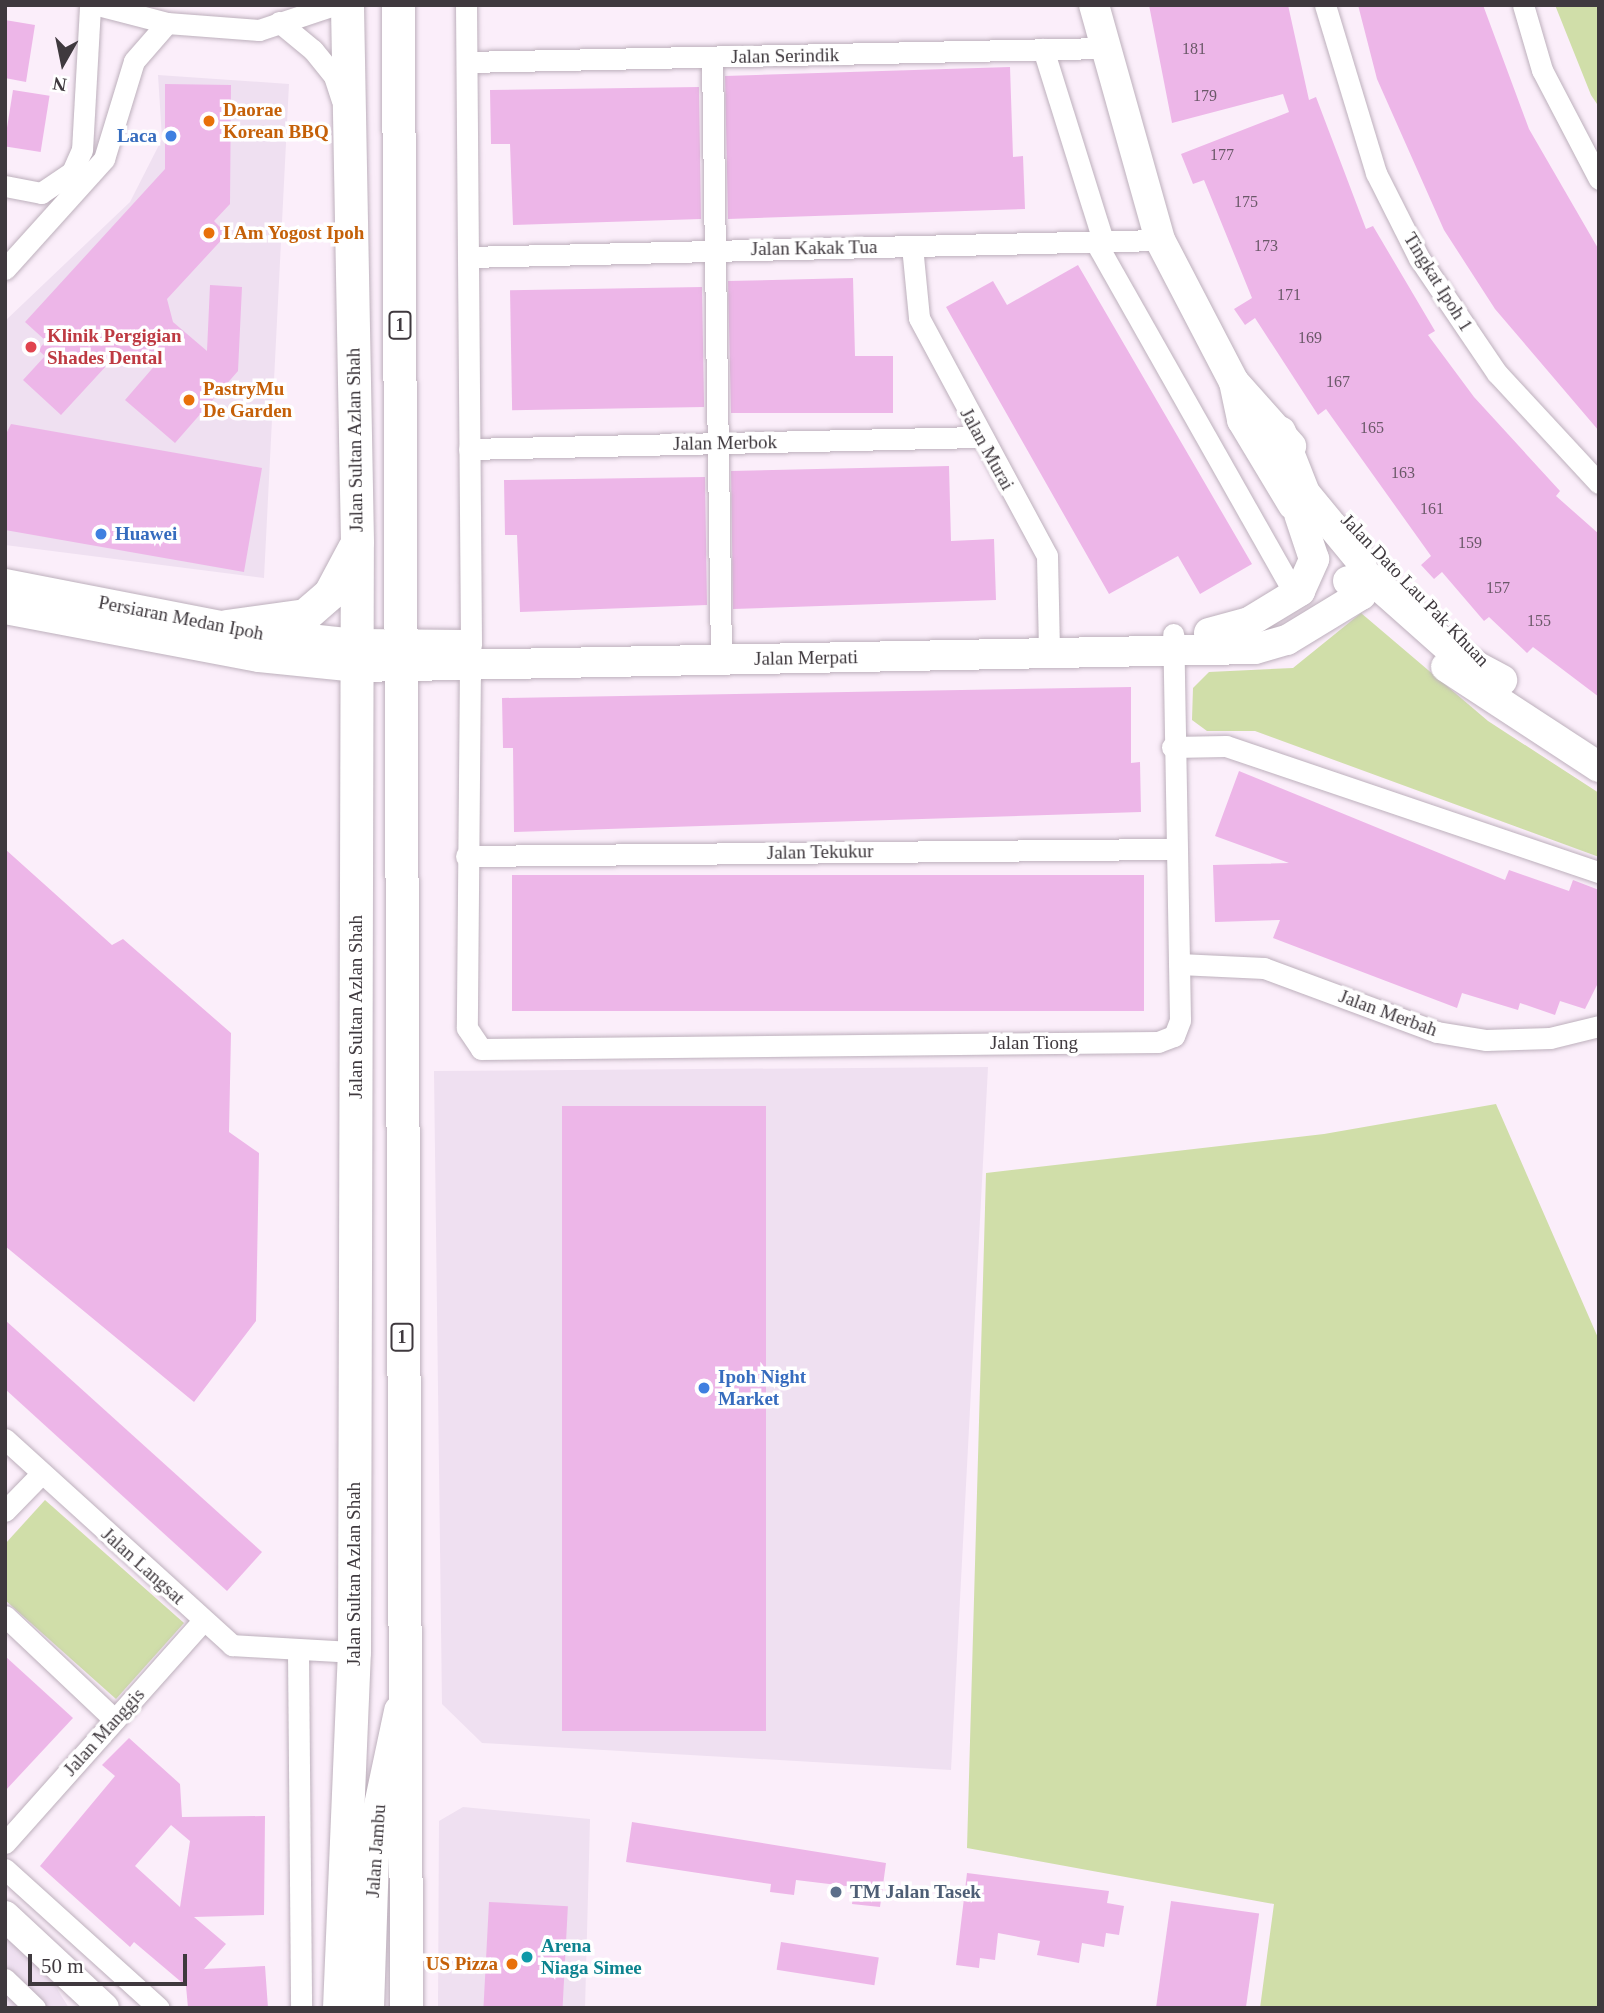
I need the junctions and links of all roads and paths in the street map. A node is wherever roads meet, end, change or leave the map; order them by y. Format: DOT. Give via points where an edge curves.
graph roads {
  1 [pos="90,5"];
  2 [pos="98,5"];
  3 [pos="334,5"];
  4 [pos="348,5"];
  5 [pos="398,5"];
  6 [pos="467,5"];
  7 [pos="1094,5"];
  8 [pos="1325,5"];
  9 [pos="1523,5"];
  10 [pos="279,14"];
  11 [pos="167,23"];
  12 [pos="1102,48"];
  13 [pos="1043,49"];
  14 [pos="712,58"];
  15 [pos="467,62"];
  16 [pos="348,118"];
  17 [pos="1599,179"];
  18 [pos="5,186"];
  19 [pos="1160,240"];
  20 [pos="1099,241"];
  21 [pos="912,246"];
  22 [pos="715,251"];
  23 [pos="468,257"];
  24 [pos="5,269"];
  25 [pos="1234,382"];
  26 [pos="1281,432"];
  27 [pos="980,437"];
  28 [pos="718,443"];
  29 [pos="469,449"];
  30 [pos="1599,483"];
  31 [pos="1299,514"];
  32 [pos="357,542"];
  33 [pos="5,584"];
  34 [pos="1358,584"];
  35 [pos="1296,596"];
  36 [pos="5,609"];
  37 [pos="226,626"];
  38 [pos="1209,633"];
  39 [pos="1174,642"];
  40 [pos="1049,644"];
  41 [pos="721,650"];
  42 [pos="399,655"];
  43 [pos="470,655"];
  44 [pos="357,656"];
  45 [pos="1502,680"];
  46 [pos="1547,731"];
  47 [pos="1172,747"];
  48 [pos="1599,767"];
  49 [pos="1175,849"];
  50 [pos="466,856"];
  51 [pos="1599,872"];
  52 [pos="1179,964"];
  53 [pos="1599,1026"];
  54 [pos="5,1439"];
  55 [pos="42,1473"];
  56 [pos="5,1511"];
  57 [pos="5,1616"];
  58 [pos="203,1621"];
  59 [pos="298,1652"];
  60 [pos="354,1652"];
  61 [pos="402,1697"];
  62 [pos="115,1720"];
  63 [pos="5,1843"];
  64 [pos="5,1869"];
  65 [pos="6,1918"];
  66 [pos="5,1979"];
  67 [pos="29,2002"];
  68 [pos="104,2008"];
  69 [pos="159,2008"];
  70 [pos="301,2008"];
  71 [pos="339,2008"];
  72 [pos="369,2008"];
  73 [pos="407,2008"];
  1 -- 18 [label="street" via="82,150 72,172 41,193"];
  2 -- 11 [label="street"];
  3 -- 10 [label="street"];
  4 -- 16 [label="main road, Jalan Sultan Azlan Shah"];
  5 -- 42 [label="main road, 1"];
  6 -- 15 [label="street"];
  7 -- 12 [label="main road, Jalan Dato Lau Pak Khuan"];
  8 -- 30 [label="street, Tingkat Ipoh 1" via="1376,173 1419,258 1497,373"];
  9 -- 17 [label="street" via="1542,70"];
  10 -- 11 [label="street" via="259,30"];
  10 -- 16 [label="street" via="334,76"];
  11 -- 24 [label="street" via="134,61 104,159"];
  12 -- 13 [label="street, Jalan Serindik"];
  12 -- 19 [label="main road, Jalan Dato Lau Pak Khuan"];
  13 -- 14 [label="street, Jalan Serindik"];
  13 -- 20 [label="street"];
  14 -- 15 [label="street, Jalan Serindik"];
  14 -- 22 [label="street"];
  15 -- 23 [label="street"];
  16 -- 32 [label="main road, Jalan Sultan Azlan Shah"];
  19 -- 20 [label="street, Jalan Kakak Tua"];
  19 -- 25 [label="main road, Jalan Dato Lau Pak Khuan"];
  20 -- 21 [label="street, Jalan Kakak Tua"];
  20 -- 35 [label="street"];
  21 -- 22 [label="street, Jalan Kakak Tua"];
  21 -- 27 [label="street, Jalan Murai" via="919,318"];
  22 -- 23 [label="street, Jalan Kakak Tua"];
  22 -- 28 [label="street"];
  23 -- 29 [label="street"];
  25 -- 26 [label="main road, Jalan Dato Lau Pak Khuan"];
  25 -- 31 [label="main road, Jalan Dato Lau Pak Khuan" via="1242,420"];
  26 -- 34 [label="main road" via="1305,493 1361,561"];
  26 -- 45 [label="main road, Jalan Dato Lau Pak Khuan" via="1356,532"];
  27 -- 28 [label="street, Jalan Merbok"];
  27 -- 40 [label="street, Jalan Murai" via="1047,556"];
  28 -- 29 [label="street, Jalan Merbok"];
  28 -- 41 [label="street"];
  29 -- 43 [label="street"];
  31 -- 34 [label="main road, Jalan Dato Lau Pak Khuan"];
  31 -- 35 [label="main road" via="1314,559"];
  32 -- 37 [label="main road" via="330,593 305,615"];
  32 -- 44 [label="main road, Jalan Sultan Azlan Shah"];
  33 -- 37 [label="main road, Persiaran Medan Ipoh"];
  34 -- 38 [label="main road, Jalan Merpati" via="1264,630"];
  34 -- 39 [label="main road, Jalan Merpati" via="1287,640 1255,649"];
  34 -- 45 [label="main road" via="1459,657"];
  34 -- 46 [label="main road, Jalan Dato Lau Pak Khuan" via="1489,700"];
  35 -- 38 [label="main road" via="1250,622"];
  36 -- 44 [label="main road, Persiaran Medan Ipoh" via="259,657"];
  37 -- 44 [label="main road, Persiaran Medan Ipoh"];
  38 -- 39 [label="main road, Jalan Merpati"];
  39 -- 40 [label="main road, Jalan Merpati"];
  39 -- 47 [label="street, Jalan Tiong"];
  40 -- 41 [label="main road, Jalan Merpati"];
  41 -- 43 [label="main road, Jalan Merpati"];
  42 -- 43 [label="main road, Jalan Merpati"];
  42 -- 44 [label="main road, Jalan Merpati"];
  42 -- 61 [label="main road, 1"];
  43 -- 50 [label="street"];
  44 -- 60 [label="main road, Jalan Sultan Azlan Shah"];
  45 -- 46 [label="main road, Jalan Dato Lau Pak Khuan"];
  46 -- 48 [label="main road, Jalan Dato Lau Pak Khuan"];
  47 -- 49 [label="street, Jalan Tiong"];
  47 -- 51 [label="street" via="1226,746"];
  49 -- 50 [label="street, Jalan Tekukur"];
  49 -- 52 [label="street, Jalan Tiong"];
  50 -- 52 [label="street, Jalan Tiong" via="467,1028 474,1044 489,1050 1158,1042 1179,1028"];
  52 -- 53 [label="street, Jalan Merbah" via="1264,968 1437,1032 1486,1040 1549,1038"];
  54 -- 55 [label="street, Jalan Langsat"];
  55 -- 56 [label="street"];
  55 -- 58 [label="street, Jalan Langsat"];
  57 -- 62 [label="street"];
  58 -- 59 [label="street, Jalan Langsat" via="241,1649"];
  58 -- 62 [label="street, Jalan Manggis"];
  59 -- 60 [label="street, Jalan Langsat"];
  59 -- 70 [label="street"];
  60 -- 71 [label="main road, Jalan Sultan Azlan Shah"];
  61 -- 72 [label="main road, Jalan Jambu" via="375,1824"];
  61 -- 73 [label="main road, 1"];
  62 -- 63 [label="street, Jalan Manggis"];
  64 -- 69 [label="street"];
  65 -- 68 [label="main road"];
  66 -- 67 [label="street"];
}
